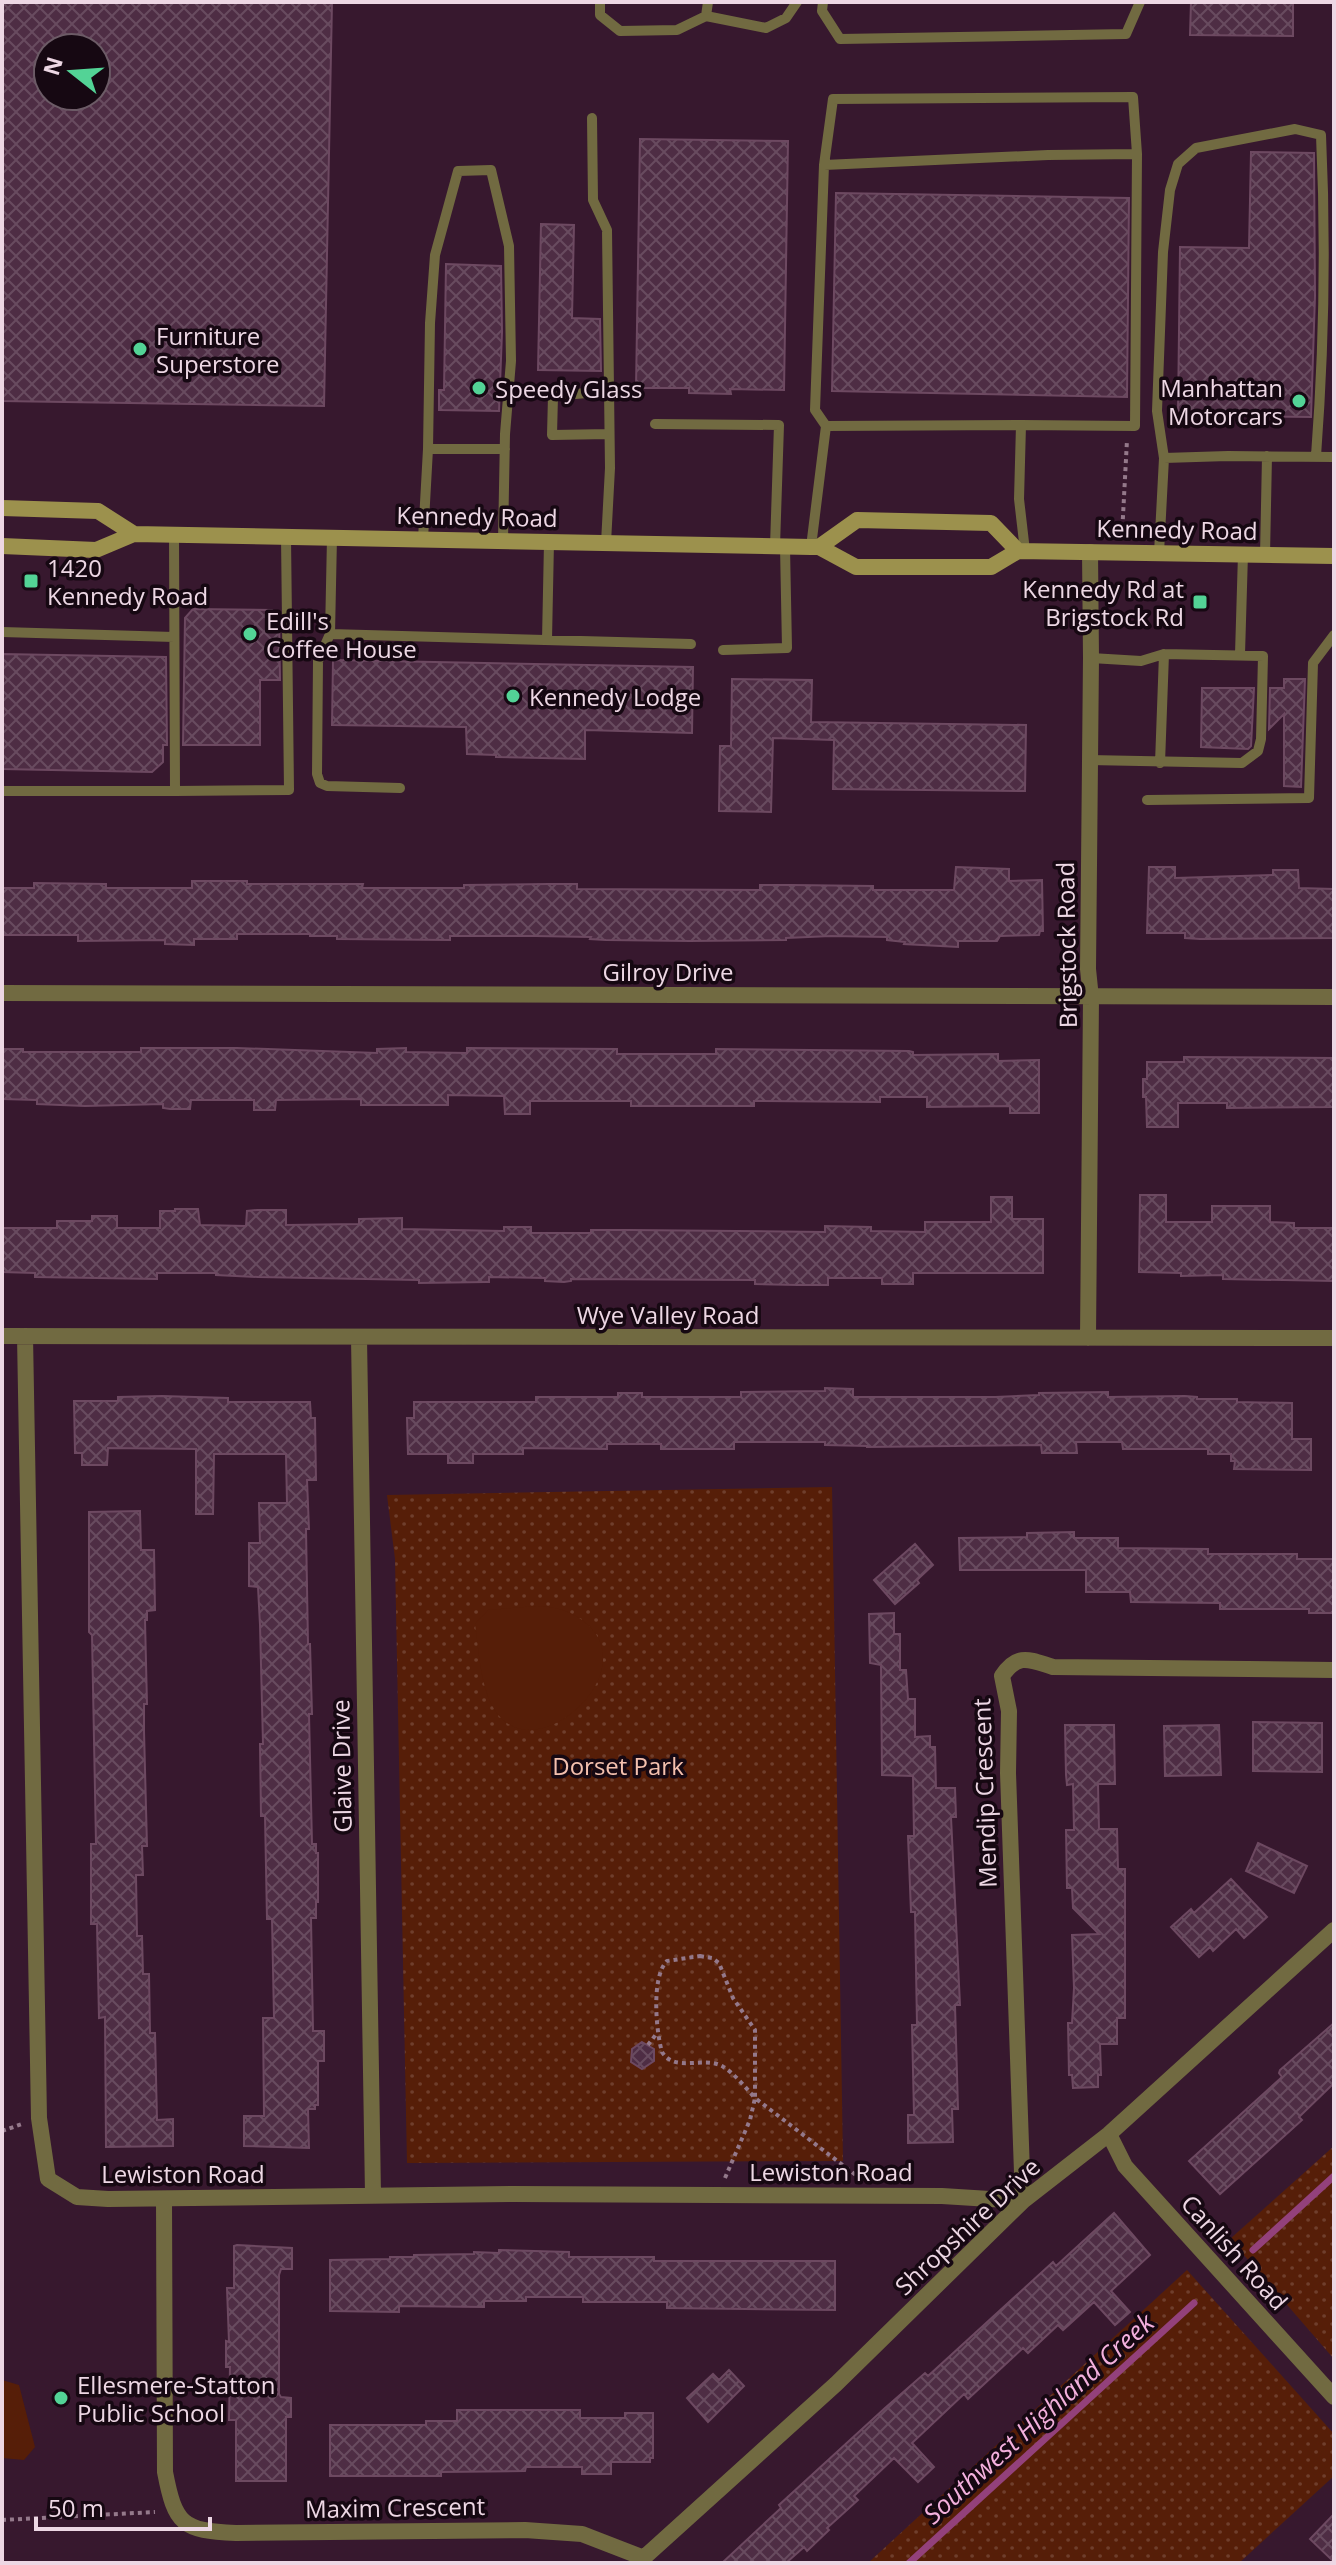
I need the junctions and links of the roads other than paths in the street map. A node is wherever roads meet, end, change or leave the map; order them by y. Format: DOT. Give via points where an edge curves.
graph roads {
  1 [pos="600,2"];
  2 [pos="708,2"];
  3 [pos="797,2"];
  4 [pos="823,2"];
  5 [pos="1140,2"];
  6 [pos="706,16"];
  7 [pos="592,118"];
  8 [pos="1137,154"];
  9 [pos="824,165"];
  10 [pos="609,391"];
  11 [pos="655,424"];
  12 [pos="1021,425"];
  13 [pos="826,426"];
  14 [pos="609,434"];
  15 [pos="428,449"];
  16 [pos="505,449"];
  17 [pos="1267,456"];
  18 [pos="1316,456"];
  19 [pos="1334,457"];
  20 [pos="1164,458"];
  21 [pos="2,508"];
  22 [pos="134,534"];
  23 [pos="174,534"];
  24 [pos="286,537"];
  25 [pos="332,537"];
  26 [pos="423,539"];
  27 [pos="503,541"];
  28 [pos="549,542"];
  29 [pos="606,543"];
  30 [pos="2,546"];
  31 [pos="780,546"];
  32 [pos="815,547"];
  33 [pos="1022,551"];
  34 [pos="1090,552"];
  35 [pos="1159,553"];
  36 [pos="1243,554"];
  37 [pos="1265,555"];
  38 [pos="1334,556"];
  39 [pos="2,632"];
  40 [pos="330,634"];
  41 [pos="1334,635"];
  42 [pos="174,637"];
  43 [pos="547,640"];
  44 [pos="691,644"];
  45 [pos="723,650"];
  46 [pos="1164,654"];
  47 [pos="1240,654"];
  48 [pos="1091,658"];
  49 [pos="1089,760"];
  50 [pos="1160,763"];
  51 [pos="400,788"];
  52 [pos="2,791"];
  53 [pos="175,791"];
  54 [pos="1147,800"];
  55 [pos="2,993"];
  56 [pos="1334,997"];
  57 [pos="1091,998"];
  58 [pos="2,1336"];
  59 [pos="25,1336"];
  60 [pos="359,1338"];
  61 [pos="1088,1338"];
  62 [pos="1334,1338"];
  63 [pos="1334,1670"];
  64 [pos="1334,1930"];
  65 [pos="1109,2134"];
  66 [pos="373,2194"];
  67 [pos="164,2199"];
  68 [pos="1023,2201"];
  69 [pos="1334,2397"];
  70 [pos="641,2560"];
  1 -- 6 [label="lane" via="600,15 620,31 677,30"];
  2 -- 6 [label="lane"];
  3 -- 6 [label="lane" via="786,18 766,28"];
  4 -- 5 [label="lane" via="822,11 840,39 1126,34"];
  7 -- 10 [label="lane" via="593,200 607,230"];
  8 -- 9 [label="lane"];
  8 -- 9 [label="lane" via="1133,97 833,99"];
  8 -- 12 [label="lane" via="1130,426"];
  9 -- 13 [label="lane" via="815,410"];
  10 -- 14 [label="lane"];
  10 -- 14 [label="lane" via="553,396 552,435"];
  11 -- 31 [label="lane" via="779,425"];
  12 -- 13 [label="lane"];
  12 -- 33 [label="lane"];
  13 -- 32 [label="lane"];
  14 -- 29 [label="lane"];
  15 -- 16 [label="lane"];
  15 -- 16 [label="lane" via="435,255 458,171 491,170 509,246 511,361"];
  15 -- 26 [label="lane"];
  16 -- 27 [label="lane"];
  17 -- 18 [label="lane"];
  17 -- 20 [label="lane"];
  17 -- 37 [label="lane"];
  18 -- 19 [label="lane"];
  18 -- 20 [label="lane" via="1324,204 1321,135 1295,129 1196,148 1178,164 1163,252 1157,411"];
  20 -- 35 [label="lane"];
  21 -- 22 [label="main road" via="98,511"];
  22 -- 23 [label="main road, Kennedy Road"];
  22 -- 30 [label="main road, Kennedy Road" via="96,550"];
  23 -- 24 [label="main road, Kennedy Road"];
  23 -- 42 [label="lane"];
  24 -- 25 [label="main road, Kennedy Road"];
  24 -- 53 [label="lane" via="289,790"];
  25 -- 26 [label="main road, Kennedy Road"];
  25 -- 40 [label="lane"];
  26 -- 27 [label="main road, Kennedy Road"];
  27 -- 28 [label="main road, Kennedy Road"];
  28 -- 29 [label="main road, Kennedy Road"];
  28 -- 43 [label="lane"];
  29 -- 31 [label="main road, Kennedy Road"];
  31 -- 32 [label="main road, Kennedy Road"];
  31 -- 45 [label="lane" via="787,648"];
  32 -- 33 [label="main road, Kennedy Road" via="856,567 991,567"];
  32 -- 33 [label="main road" via="857,520 991,523"];
  33 -- 34 [label="main road, Kennedy Road"];
  34 -- 35 [label="main road, Kennedy Road"];
  34 -- 48 [label="street, Brigstock Road"];
  35 -- 36 [label="main road, Kennedy Road"];
  36 -- 37 [label="main road, Kennedy Road"];
  36 -- 47 [label="lane"];
  37 -- 38 [label="main road, Kennedy Road"];
  39 -- 42 [label="lane"];
  40 -- 43 [label="lane"];
  40 -- 51 [label="lane" via="318,661 320,783"];
  41 -- 54 [label="lane" via="1313,663 1309,798"];
  42 -- 53 [label="lane"];
  43 -- 44 [label="lane"];
  46 -- 47 [label="lane"];
  46 -- 48 [label="lane" via="1141,661"];
  46 -- 50 [label="lane"];
  47 -- 50 [label="lane" via="1263,656 1258,751 1242,763"];
  48 -- 49 [label="street, Brigstock Road"];
  49 -- 50 [label="lane"];
  49 -- 57 [label="street, Brigstock Road"];
  52 -- 53 [label="lane"];
  55 -- 57 [label="street, Gilroy Drive"];
  56 -- 57 [label="street, Gilroy Drive"];
  57 -- 61 [label="street, Brigstock Road"];
  58 -- 59 [label="street, Wye Valley Road"];
  59 -- 60 [label="street, Wye Valley Road"];
  59 -- 67 [label="street, Lewiston Road" via="42,2150 48,2179 77,2197"];
  60 -- 61 [label="street, Wye Valley Road"];
  60 -- 66 [label="street, Glaive Drive"];
  61 -- 62 [label="street, Wye Valley Road"];
  63 -- 68 [label="street, Mendip Crescent" via="1053,1667 1026,1658 1010,1664 1002,1676 1009,1711"];
  64 -- 65 [label="street, Shropshire Drive"];
  65 -- 68 [label="street, Shropshire Drive"];
  65 -- 69 [label="street, Canlish Road" via="1125,2166"];
  66 -- 67 [label="street, Lewiston Road"];
  66 -- 68 [label="street, Lewiston Road" via="942,2196"];
  67 -- 70 [label="street, Maxim Crescent" via="165,2472 174,2511 185,2524 236,2533 582,2534"];
  68 -- 70 [label="street, Shropshire Drive" via="836,2384"];
}
